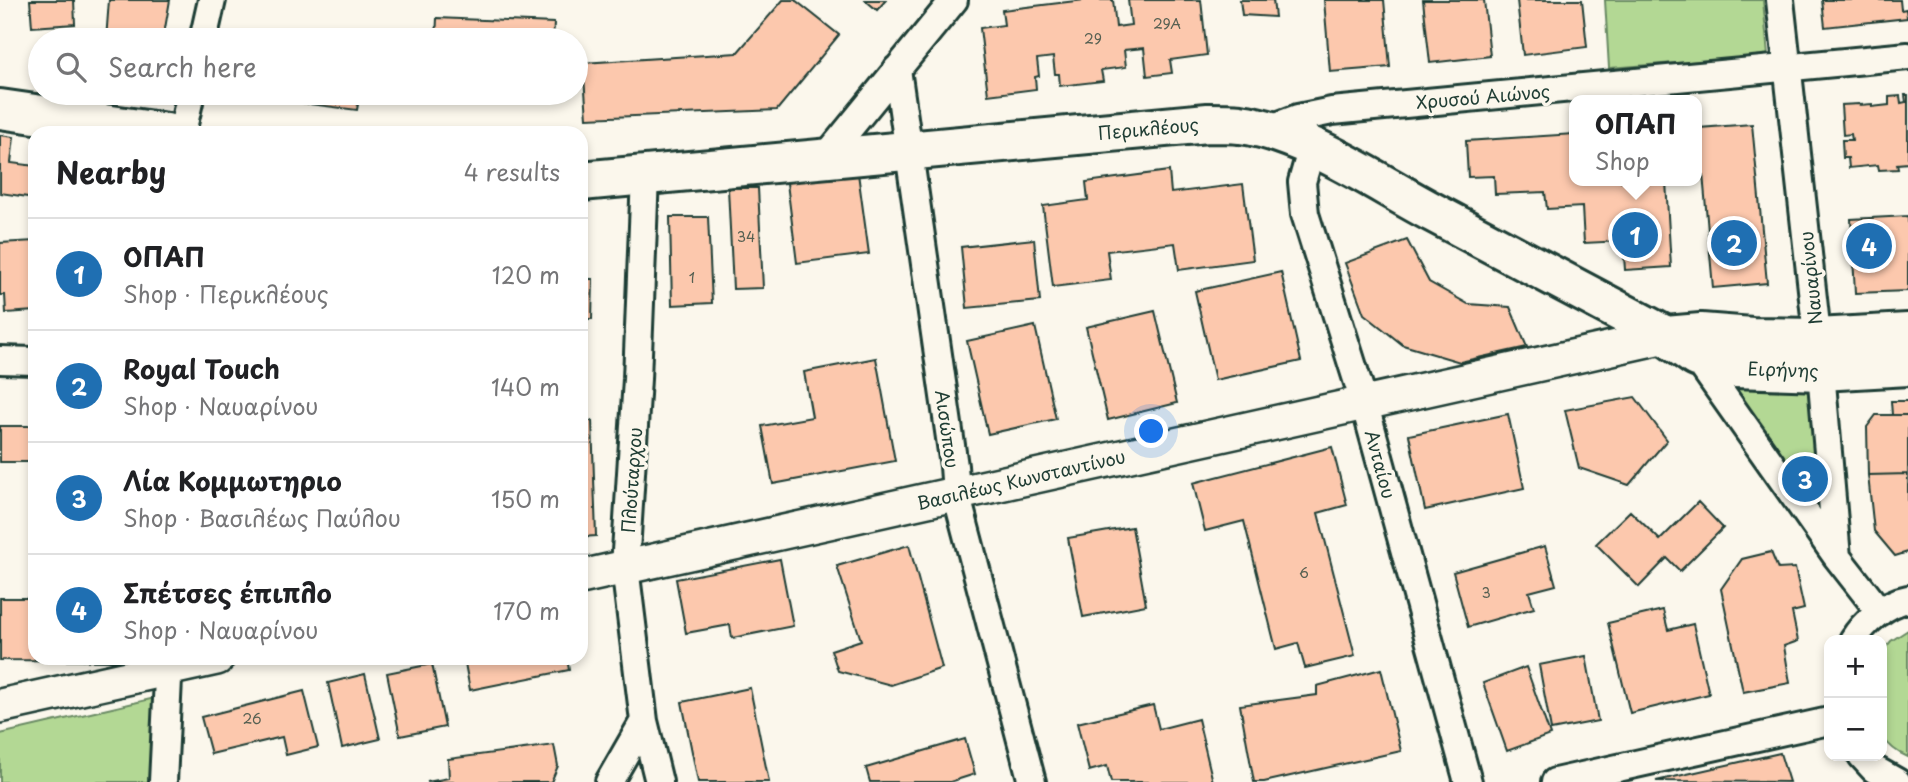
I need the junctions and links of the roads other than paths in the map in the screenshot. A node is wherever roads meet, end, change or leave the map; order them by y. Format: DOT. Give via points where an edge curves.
graph roads {
  1 [pos="212,0"];
  2 [pos="954,0"];
  3 [pos="1780,0"];
  4 [pos="205,28"];
  5 [pos="1908,56"];
  6 [pos="1787,68"];
  7 [pos="897,69"];
  8 [pos="188,105"];
  9 [pos="0,109"];
  10 [pos="118,126"];
  11 [pos="184,126"];
  12 [pos="1266,130"];
  13 [pos="1312,147"];
  14 [pos="908,150"];
  15 [pos="825,158"];
  16 [pos="645,174"];
  17 [pos="588,180"];
  18 [pos="1908,333"];
  19 [pos="1681,346"];
  20 [pos="1819,354"];
  21 [pos="0,360"];
  22 [pos="28,361"];
  23 [pos="1908,366"];
  24 [pos="1364,402"];
  25 [pos="956,493"];
  26 [pos="1837,557"];
  27 [pos="625,567"];
  28 [pos="588,575"];
  29 [pos="1908,599"];
  30 [pos="1880,612"];
  31 [pos="1856,635"];
  32 [pos="161,665"];
  33 [pos="169,665"];
  34 [pos="0,706"];
  35 [pos="644,720"];
  36 [pos="1824,722"];
  37 [pos="1867,769"];
  38 [pos="163,782"];
  39 [pos="609,782"];
  40 [pos="659,782"];
  41 [pos="1032,782"];
  42 [pos="1468,782"];
  43 [pos="1555,782"];
  44 [pos="1897,782"];
  1 -- 4 [label="street"];
  2 -- 7 [label="street"];
  3 -- 6 [label="street, Ναυαρίνου"];
  5 -- 6 [label="street, Χρυσού Αιώνος"];
  6 -- 12 [label="street, Χρυσού Αιώνος" via="1332,111"];
  6 -- 20 [label="street, Ναυαρίνου"];
  7 -- 14 [label="street, Αισώπου"];
  7 -- 15 [label="street"];
  8 -- 11 [label="street"];
  9 -- 10 [label="main road"];
  12 -- 13 [label="main road, Περικλέους"];
  12 -- 14 [label="main road, Περικλέους" via="1208,123"];
  13 -- 19 [label="main road, Περικλέους"];
  13 -- 24 [label="street, Ανταίου" via="1302,182 1305,214"];
  14 -- 15 [label="main road, Περικλέους"];
  14 -- 25 [label="street, Αισώπου"];
  15 -- 16 [label="main road, Περικλέους"];
  16 -- 17 [label="main road, Περικλέους"];
  16 -- 27 [label="street, Πλούταρχου"];
  18 -- 20 [label="main road, Ειρήνης"];
  19 -- 20 [label="main road, Ειρήνης" via="1734,368"];
  19 -- 24 [label="street, Βασιλέως Κωνσταντίνου"];
  19 -- 26 [label="street"];
  20 -- 23 [label="main road, Ειρήνης"];
  20 -- 26 [label="street, Ναυαρίνου"];
  21 -- 22 [label="street"];
  24 -- 25 [label="street, Βασιλέως Κωνσταντίνου"];
  24 -- 42 [label="street, Ανταίου"];
  25 -- 27 [label="street, Βασιλέως Κωνσταντίνου"];
  25 -- 41 [label="street, Αισώπου"];
  26 -- 30 [label="street"];
  27 -- 28 [label="street, Βασιλέως Κωνσταντίνου"];
  27 -- 35 [label="street, Πλούταρχου"];
  29 -- 30 [label="street"];
  30 -- 31 [label="street"];
  32 -- 34 [label="street"];
  33 -- 38 [label="street"];
  35 -- 39 [label="street"];
  35 -- 40 [label="street, Πλούταρχου"];
  36 -- 43 [label="street"];
  37 -- 44 [label="street"];
}
